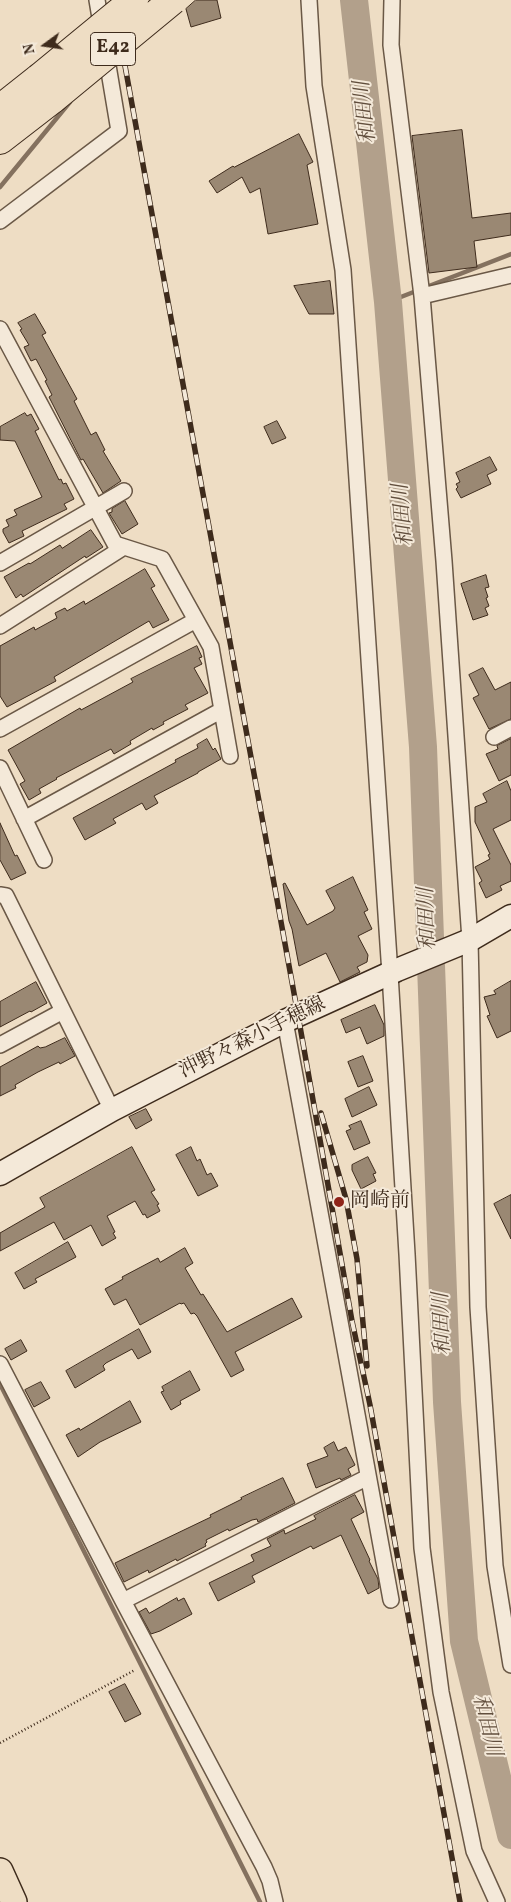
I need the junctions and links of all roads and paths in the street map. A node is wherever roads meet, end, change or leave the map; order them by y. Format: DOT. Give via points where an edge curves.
graph roads {
  1 [pos="97,0"];
  2 [pos="134,0"];
  3 [pos="173,0"];
  4 [pos="309,0"];
  5 [pos="392,0"];
  6 [pos="46,88"];
  7 [pos="0,109"];
  8 [pos="0,140"];
  9 [pos="0,221"];
  10 [pos="511,276"];
  11 [pos="422,296"];
  12 [pos="0,329"];
  13 [pos="6,355"];
  14 [pos="124,491"];
  15 [pos="94,508"];
  16 [pos="124,547"];
  17 [pos="0,563"];
  18 [pos="196,620"];
  19 [pos="0,626"];
  20 [pos="222,710"];
  21 [pos="511,728"];
  22 [pos="0,729"];
  23 [pos="494,737"];
  24 [pos="230,756"];
  25 [pos="0,768"];
  26 [pos="24,818"];
  27 [pos="44,860"];
  28 [pos="0,895"];
  29 [pos="511,916"];
  30 [pos="466,942"];
  31 [pos="393,972"];
  32 [pos="63,1011"];
  33 [pos="285,1021"];
  34 [pos="0,1045"];
  35 [pos="112,1110"];
  36 [pos="0,1174"];
  37 [pos="0,1364"];
  38 [pos="368,1477"];
  39 [pos="391,1600"];
  40 [pos="123,1601"];
  41 [pos="511,1665"];
  42 [pos="135,1670"];
  43 [pos="0,1743"];
  44 [pos="0,1871"];
  45 [pos="14,1902"];
  46 [pos="275,1902"];
  47 [pos="497,1902"];
  1 -- 9 [label="street" via="119,131"];
  2 -- 6 [label="highway, E42, bridge"];
  3 -- 6 [label="highway, E42, bridge"];
  4 -- 31 [label="street" via="314,86 343,270"];
  5 -- 11 [label="street" via="391,45"];
  6 -- 7 [label="highway, E42"];
  6 -- 8 [label="highway, E42"];
  10 -- 11 [label="street"];
  11 -- 30 [label="street" via="444,562"];
  12 -- 13 [label="street"];
  13 -- 15 [label="street"];
  14 -- 15 [label="street"];
  15 -- 16 [label="street" via="115,544"];
  15 -- 17 [label="street"];
  16 -- 18 [label="street" via="162,559"];
  16 -- 19 [label="street"];
  18 -- 20 [label="street" via="211,647"];
  18 -- 22 [label="street"];
  20 -- 24 [label="street"];
  20 -- 26 [label="street"];
  21 -- 23 [label="street"];
  25 -- 26 [label="street"];
  26 -- 27 [label="street"];
  28 -- 32 [label="street" via="6,896"];
  29 -- 30 [label="main road, 沖野々森小手穂線"];
  30 -- 31 [label="main road, 沖野々森小手穂線"];
  30 -- 41 [label="street" via="478,1307 494,1566"];
  31 -- 33 [label="main road, 沖野々森小手穂線"];
  31 -- 47 [label="street" via="422,1548 441,1692 474,1852"];
  32 -- 34 [label="street"];
  32 -- 35 [label="street"];
  33 -- 35 [label="main road, 沖野々森小手穂線"];
  33 -- 38 [label="street"];
  35 -- 36 [label="main road, 沖野々森小手穂線"];
  37 -- 40 [label="street"];
  38 -- 39 [label="street"];
  38 -- 40 [label="street"];
  40 -- 46 [label="street" via="264,1868"];
  42 -- 43 [label="path"];
  44 -- 45 [label="main road"];
}
